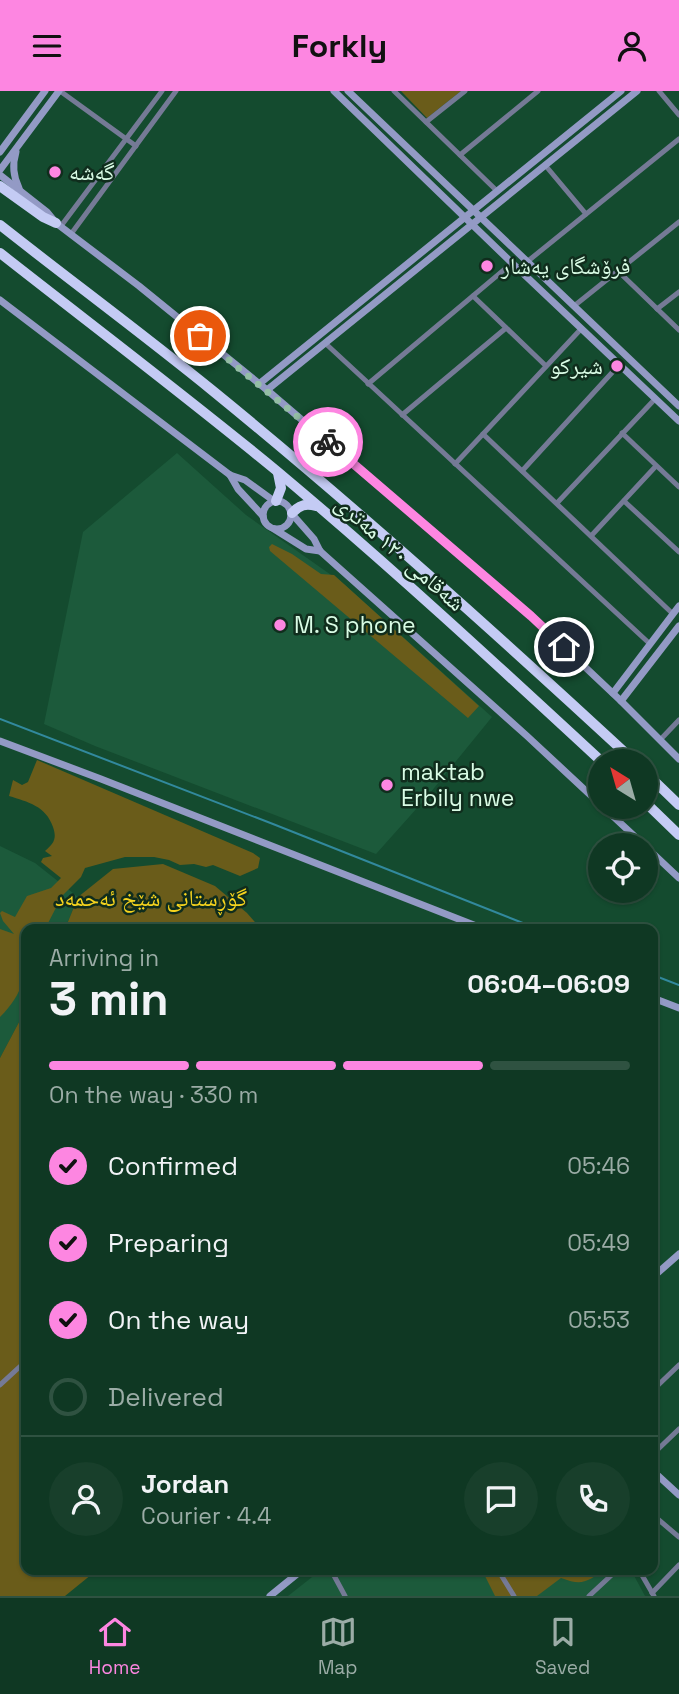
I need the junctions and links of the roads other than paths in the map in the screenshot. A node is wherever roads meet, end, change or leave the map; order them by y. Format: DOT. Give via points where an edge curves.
graph roads {
  1 [pos="45,91"];
  2 [pos="59,91"];
  3 [pos="162,91"];
  4 [pos="176,91"];
  5 [pos="334,91"];
  6 [pos="348,91"];
  7 [pos="394,91"];
  8 [pos="466,91"];
  9 [pos="538,91"];
  10 [pos="619,91"];
  11 [pos="637,91"];
  12 [pos="659,91"];
  13 [pos="33,106"];
  14 [pos="44,112"];
  15 [pos="27,115"];
  16 [pos="679,115"];
  17 [pos="426,122"];
  18 [pos="36,123"];
  19 [pos="126,139"];
  20 [pos="679,139"];
  21 [pos="19,144"];
  22 [pos="136,146"];
  23 [pos="0,149"];
  24 [pos="460,155"];
  25 [pos="545,165"];
  26 [pos="0,172"];
  27 [pos="0,186"];
  28 [pos="22,191"];
  29 [pos="497,191"];
  30 [pos="474,210"];
  31 [pos="586,214"];
  32 [pos="0,217"];
  33 [pos="465,217"];
  34 [pos="481,217"];
  35 [pos="679,222"];
  36 [pos="58,224"];
  37 [pos="472,224"];
  38 [pos="0,225"];
  39 [pos="71,234"];
  40 [pos="0,253"];
  41 [pos="37,254"];
  42 [pos="528,261"];
  43 [pos="512,263"];
  44 [pos="618,271"];
  45 [pos="679,292"];
  46 [pos="473,296"];
  47 [pos="0,300"];
  48 [pos="574,306"];
  49 [pos="657,309"];
  50 [pos="506,328"];
  51 [pos="581,329"];
  52 [pos="679,330"];
  53 [pos="325,344"];
  54 [pos="619,365"];
  55 [pos="546,366"];
  56 [pos="259,384"];
  57 [pos="368,384"];
  58 [pos="267,390"];
  59 [pos="655,399"];
  60 [pos="679,405"];
  61 [pos="402,415"];
  62 [pos="679,421"];
  63 [pos="622,433"];
  64 [pos="483,434"];
  65 [pos="455,464"];
  66 [pos="656,466"];
  67 [pos="522,471"];
  68 [pos="278,472"];
  69 [pos="230,475"];
  70 [pos="679,487"];
  71 [pos="275,501"];
  72 [pos="624,501"];
  73 [pos="556,503"];
  74 [pos="318,506"];
  75 [pos="292,513"];
  76 [pos="263,516"];
  77 [pos="274,529"];
  78 [pos="591,536"];
  79 [pos="320,551"];
  80 [pos="679,552"];
  81 [pos="679,606"];
  82 [pos="676,616"];
  83 [pos="679,626"];
  84 [pos="650,644"];
  85 [pos="613,693"];
  86 [pos="621,701"];
  87 [pos="679,720"];
  88 [pos="660,740"];
  89 [pos="0,741"];
  90 [pos="588,749"];
  91 [pos="621,749"];
  92 [pos="679,759"];
  93 [pos="658,785"];
  94 [pos="588,792"];
  95 [pos="679,805"];
  96 [pos="658,815"];
  97 [pos="617,819"];
  98 [pos="631,833"];
  99 [pos="679,835"];
  100 [pos="658,858"];
  101 [pos="679,878"];
  102 [pos="471,924"];
  103 [pos="658,1000"];
  104 [pos="679,1008"];
  105 [pos="679,1254"];
  106 [pos="658,1273"];
  107 [pos="679,1365"];
  108 [pos="21,1366"];
  109 [pos="0,1385"];
  110 [pos="658,1385"];
  111 [pos="679,1429"];
  112 [pos="658,1449"];
  113 [pos="658,1476"];
  114 [pos="679,1495"];
  115 [pos="658,1519"];
  116 [pos="679,1537"];
  117 [pos="679,1565"];
  118 [pos="296,1575"];
  119 [pos="334,1575"];
  120 [pos="501,1575"];
  121 [pos="612,1575"];
  122 [pos="642,1575"];
  123 [pos="653,1594"];
  124 [pos="270,1596"];
  125 [pos="345,1596"];
  126 [pos="514,1596"];
  127 [pos="589,1596"];
  1 -- 13 [label="street"];
  2 -- 14 [label="street"];
  2 -- 19 [label="street"];
  3 -- 19 [label="street"];
  4 -- 22 [label="street"];
  5 -- 33 [label="street"];
  6 -- 30 [label="street"];
  7 -- 17 [label="street"];
  8 -- 17 [label="street"];
  9 -- 24 [label="street"];
  10 -- 29 [label="street"];
  11 -- 25 [label="street"];
  12 -- 16 [label="street"];
  13 -- 14 [label="street"];
  13 -- 15 [label="street"];
  14 -- 18 [label="street"];
  15 -- 18 [label="street" via="34,115"];
  15 -- 23 [label="street"];
  17 -- 24 [label="street"];
  18 -- 21 [label="street"];
  19 -- 22 [label="street"];
  19 -- 36 [label="street"];
  20 -- 31 [label="street"];
  21 -- 26 [label="street"];
  21 -- 28 [label="street" via="13,168"];
  22 -- 39 [label="street"];
  24 -- 29 [label="street"];
  25 -- 31 [label="street"];
  25 -- 34 [label="street"];
  26 -- 28 [label="street"];
  27 -- 36 [label="highway"];
  28 -- 36 [label="street"];
  29 -- 30 [label="street"];
  30 -- 33 [label="street"];
  30 -- 34 [label="street"];
  31 -- 42 [label="street"];
  32 -- 41 [label="highway"];
  33 -- 37 [label="street"];
  33 -- 56 [label="street"];
  34 -- 37 [label="street"];
  34 -- 42 [label="street"];
  35 -- 44 [label="street"];
  36 -- 39 [label="street"];
  37 -- 43 [label="street"];
  37 -- 53 [label="street"];
  38 -- 41 [label="highway, شەقامی ١٢٠ مەتری"];
  39 -- 56 [label="street"];
  40 -- 68 [label="highway, شەقامی ١٢٠ مەتری"];
  41 -- 91 [label="highway, شەقامی ١٢٠ مەتری" via="316,476"];
  42 -- 48 [label="street"];
  43 -- 46 [label="street"];
  43 -- 51 [label="street"];
  44 -- 48 [label="street"];
  44 -- 49 [label="street"];
  45 -- 49 [label="street"];
  46 -- 50 [label="street"];
  46 -- 57 [label="street"];
  47 -- 69 [label="street"];
  48 -- 60 [label="street"];
  49 -- 52 [label="street"];
  50 -- 55 [label="street"];
  50 -- 61 [label="street"];
  51 -- 54 [label="street"];
  51 -- 55 [label="street"];
  53 -- 57 [label="street"];
  53 -- 58 [label="street"];
  54 -- 59 [label="street"];
  54 -- 67 [label="street"];
  55 -- 64 [label="street"];
  56 -- 58 [label="street"];
  57 -- 61 [label="street"];
  58 -- 85 [label="street" via="531,616"];
  59 -- 62 [label="street"];
  59 -- 63 [label="street"];
  61 -- 65 [label="street"];
  63 -- 66 [label="street"];
  63 -- 73 [label="street"];
  64 -- 65 [label="street"];
  64 -- 67 [label="street"];
  65 -- 84 [label="street"];
  66 -- 70 [label="street"];
  66 -- 72 [label="street"];
  67 -- 73 [label="street"];
  68 -- 71 [label="highway" via="281,488"];
  68 -- 74 [label="highway, شەقامی ١٢٠ مەتری"];
  69 -- 71 [label="street"];
  69 -- 76 [label="street"];
  71 -- 75 [label="street" via="285,502"];
  71 -- 76 [label="street" via="265,507"];
  72 -- 78 [label="street"];
  72 -- 80 [label="street"];
  73 -- 78 [label="street"];
  74 -- 75 [label="highway" via="303,505"];
  74 -- 90 [label="highway, شەقامی ١٢٠ مەتری"];
  75 -- 77 [label="street" via="286,527"];
  75 -- 79 [label="street"];
  76 -- 77 [label="street"];
  77 -- 79 [label="street" via="306,549"];
  78 -- 82 [label="street"];
  79 -- 94 [label="street"];
  81 -- 82 [label="street"];
  82 -- 84 [label="street"];
  83 -- 86 [label="street"];
  84 -- 85 [label="street"];
  85 -- 86 [label="street"];
  86 -- 88 [label="street"];
  87 -- 88 [label="street"];
  88 -- 92 [label="street"];
  89 -- 102 [label="street"];
  93 -- 95 [label="highway"];
  96 -- 99 [label="highway"];
  97 -- 98 [label="street"];
  100 -- 101 [label="street"];
  103 -- 104 [label="street"];
  105 -- 106 [label="street"];
  107 -- 110 [label="street"];
  108 -- 109 [label="street"];
  111 -- 112 [label="street"];
  113 -- 114 [label="street"];
  115 -- 116 [label="street"];
  117 -- 123 [label="street"];
  118 -- 124 [label="street"];
  119 -- 125 [label="street"];
  120 -- 126 [label="street"];
  121 -- 127 [label="street"];
  122 -- 123 [label="street"];
}
